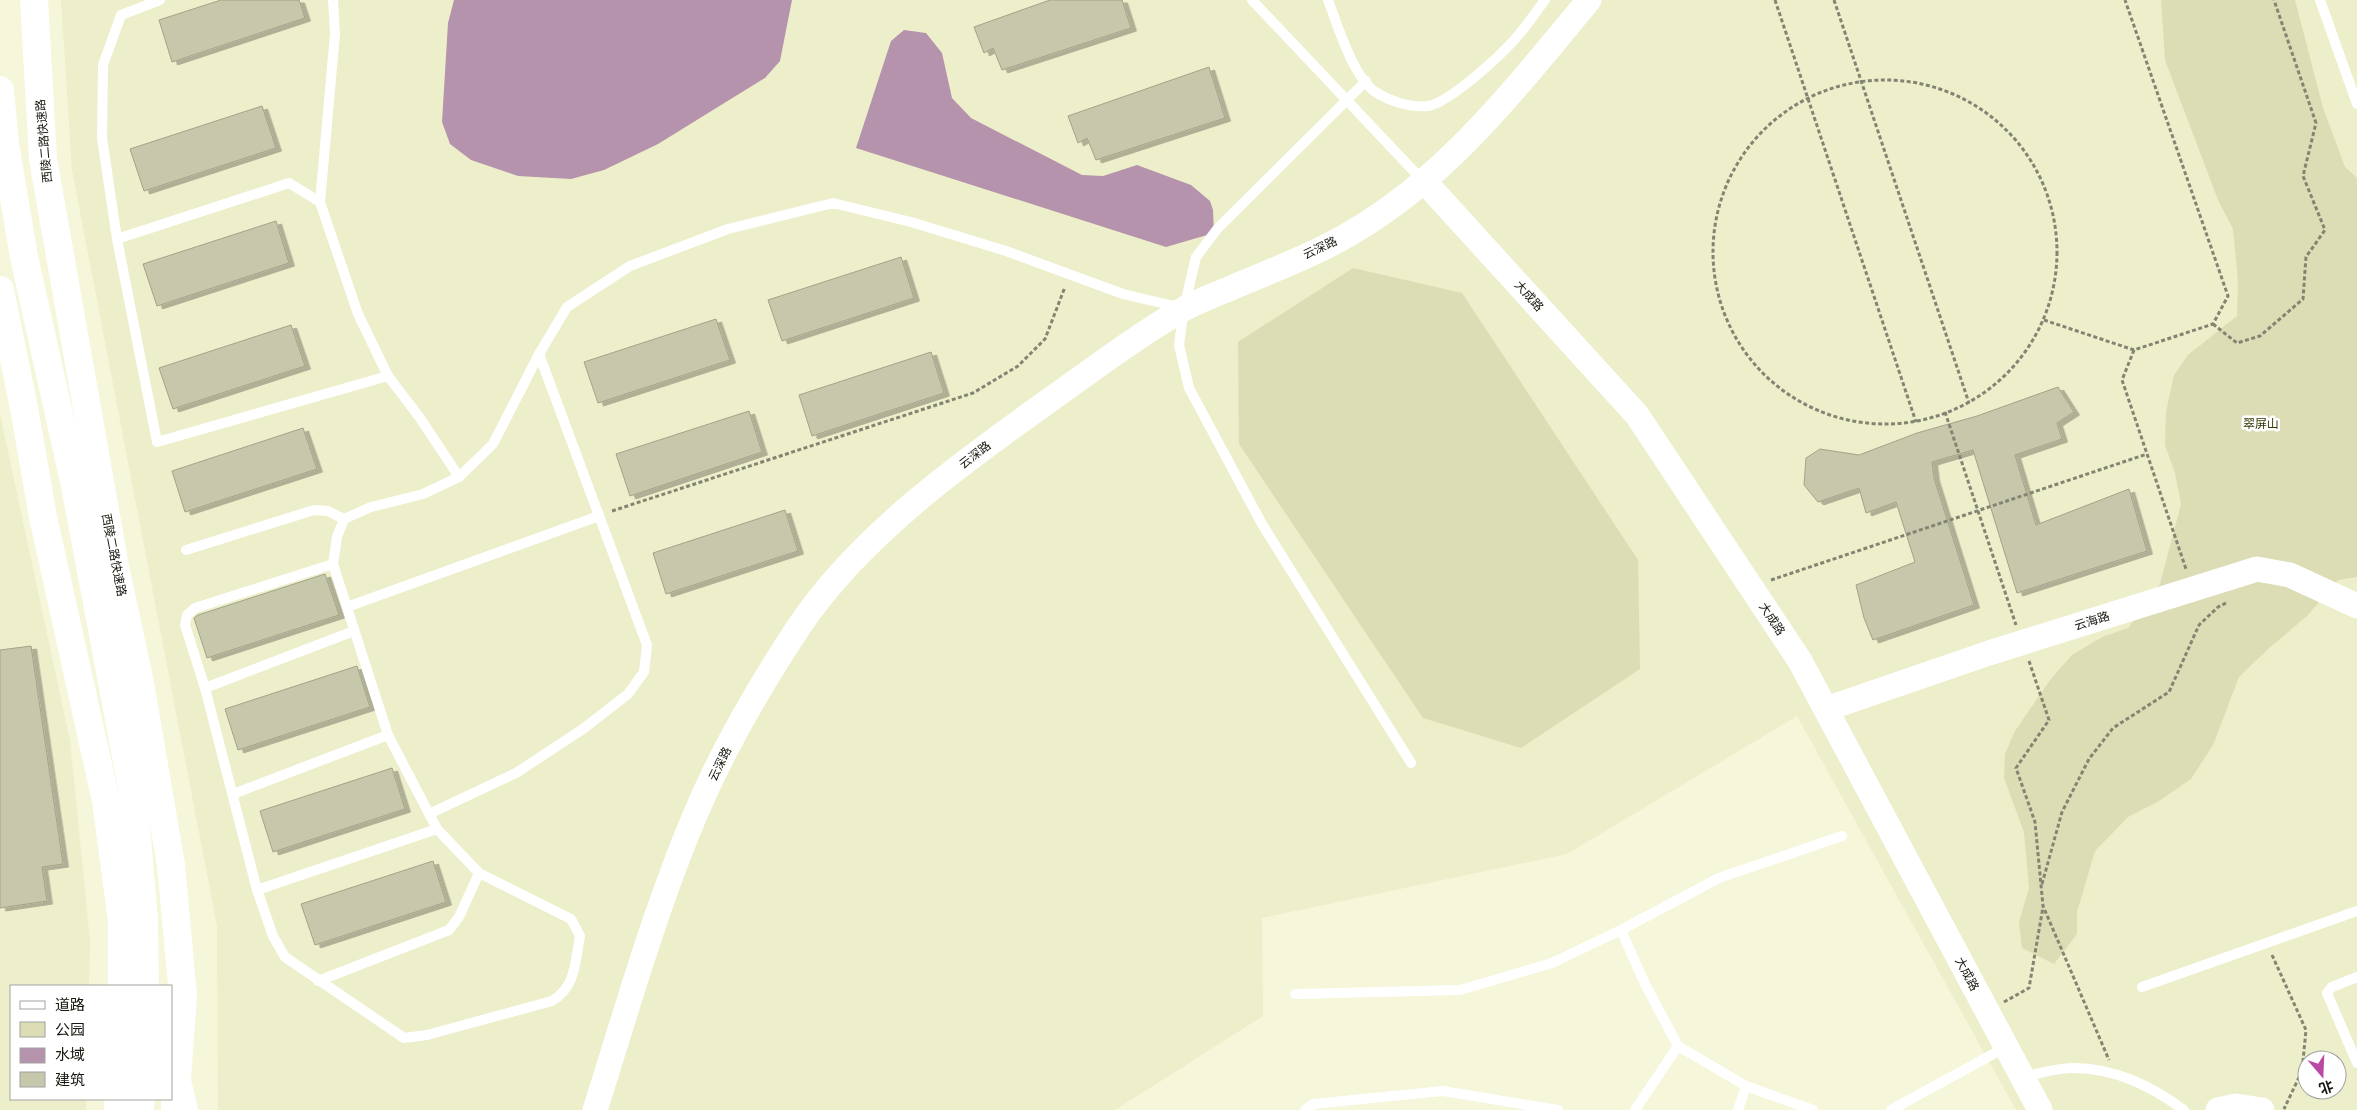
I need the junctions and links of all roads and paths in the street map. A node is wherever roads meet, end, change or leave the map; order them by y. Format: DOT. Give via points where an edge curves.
graph roads {
  1 [pos="34,0"];
  2 [pos="160,0"];
  3 [pos="333,0"];
  4 [pos="1252,0"];
  5 [pos="1328,0"];
  6 [pos="1545,0"];
  7 [pos="1588,0"];
  8 [pos="1775,0"];
  9 [pos="1834,0"];
  10 [pos="2125,0"];
  11 [pos="2274,0"];
  12 [pos="2320,0"];
  13 [pos="1366,81"];
  14 [pos="1862,84"];
  15 [pos="0,90"];
  16 [pos="1808,100"];
  17 [pos="1348,101"];
  18 [pos="2357,104"];
  19 [pos="1425,182"];
  20 [pos="320,202"];
  21 [pos="117,239"];
  22 [pos="1070,275"];
  23 [pos="0,290"];
  24 [pos="1184,308"];
  25 [pos="2044,320"];
  26 [pos="2212,324"];
  27 [pos="2134,350"];
  28 [pos="539,354"];
  29 [pos="388,376"];
  30 [pos="1969,403"];
  31 [pos="1945,412"];
  32 [pos="1916,422"];
  33 [pos="2147,454"];
  34 [pos="458,477"];
  35 [pos="1978,511"];
  36 [pos="599,516"];
  37 [pos="344,519"];
  38 [pos="186,550"];
  39 [pos="333,564"];
  40 [pos="1751,587"];
  41 [pos="2193,589"];
  42 [pos="2357,606"];
  43 [pos="346,607"];
  44 [pos="2218,607"];
  45 [pos="354,631"];
  46 [pos="2022,643"];
  47 [pos="205,688"];
  48 [pos="1826,710"];
  49 [pos="388,735"];
  50 [pos="1410,763"];
  51 [pos="233,794"];
  52 [pos="429,814"];
  53 [pos="437,829"];
  54 [pos="1842,836"];
  55 [pos="478,873"];
  56 [pos="2041,887"];
  57 [pos="257,890"];
  58 [pos="2043,906"];
  59 [pos="2357,911"];
  60 [pos="1621,930"];
  61 [pos="2267,945"];
  62 [pos="2357,977"];
  63 [pos="318,982"];
  64 [pos="122,985"];
  65 [pos="145,985"];
  66 [pos="2142,988"];
  67 [pos="1296,994"];
  68 [pos="2001,1003"];
  69 [pos="1678,1046"];
  70 [pos="2006,1047"];
  71 [pos="2357,1063"];
  72 [pos="2115,1074"];
  73 [pos="2023,1078"];
  74 [pos="177,1081"];
  75 [pos="1746,1086"];
  76 [pos="175,1110"];
  77 [pos="184,1110"];
  78 [pos="595,1110"];
  79 [pos="1305,1110"];
  80 [pos="1558,1110"];
  81 [pos="1634,1110"];
  82 [pos="1738,1110"];
  83 [pos="1813,1110"];
  84 [pos="1891,1110"];
  85 [pos="2040,1110"];
  86 [pos="2184,1110"];
  87 [pos="2218,1110"];
  88 [pos="2262,1110"];
  89 [pos="2284,1110"];
  1 -- 74 [label="highway, 西陵二路快速路" via="43,159 171,864 183,996"];
  2 -- 21 [label="lane" via="121,15 103,65 102,138"];
  3 -- 20 [label="lane" via="335,34"];
  4 -- 17 [label="lane"];
  5 -- 13 [label="lane" via="1344,43"];
  6 -- 13 [label="lane" via="1515,39 1444,100 1429,106 1406,105 1373,90"];
  7 -- 19 [label="street, 云深路" via="1514,90"];
  8 -- 16 [label="path"];
  9 -- 14 [label="path"];
  10 -- 26 [label="path" via="2228,296"];
  11 -- 26 [label="path" via="2316,123 2303,176 2325,230 2306,257 2303,299 2260,336 2237,343"];
  12 -- 18 [label="lane"];
  13 -- 17 [label="lane"];
  14 -- 16 [label="path" via="1832,88"];
  14 -- 25 [label="path" via="1888,80 1944,89 1993,116 2031,158 2054,210 2058,266"];
  14 -- 30 [label="path"];
  15 -- 65 [label="highway, 西陵二路快速路" via="5,144 24,257 76,486 133,793 144,919"];
  16 -- 32 [label="path"];
  16 -- 32 [label="path" via="1781,114 1741,156 1718,209 1712,266 1726,322 1758,370 1804,405 1858,423"];
  17 -- 19 [label="lane"];
  17 -- 24 [label="lane" via="1214,233 1196,257"];
  19 -- 24 [label="street, 云深路" via="1351,233"];
  19 -- 40 [label="street, 大成路" via="1637,415"];
  20 -- 21 [label="lane" via="288,183"];
  20 -- 29 [label="lane" via="358,314"];
  21 -- 29 [label="lane" via="157,442"];
  22 -- 24 [label="lane" via="1123,294"];
  22 -- 28 [label="lane" via="1006,251 911,222 833,203 728,229 630,266 567,307"];
  22 -- 36 [label="path" via="1045,339 1018,366 973,393"];
  23 -- 64 [label="highway" via="43,517 106,802 122,921"];
  24 -- 50 [label="lane" via="1178,345 1189,388 1262,524"];
  24 -- 78 [label="street, 云深路" via="1002,433 916,500 848,566 802,622 743,716 695,814 661,906"];
  25 -- 27 [label="path"];
  25 -- 30 [label="path" via="2014,368"];
  26 -- 27 [label="path"];
  27 -- 33 [label="path" via="2122,380"];
  28 -- 34 [label="lane" via="493,444"];
  28 -- 36 [label="lane"];
  29 -- 34 [label="lane"];
  30 -- 31 [label="path"];
  31 -- 32 [label="path"];
  31 -- 35 [label="path"];
  33 -- 35 [label="path"];
  33 -- 41 [label="path"];
  34 -- 37 [label="lane" via="423,494 370,507"];
  35 -- 40 [label="path"];
  35 -- 46 [label="path"];
  36 -- 43 [label="lane"];
  36 -- 52 [label="lane" via="647,645 644,672 628,694 535,761"];
  37 -- 38 [label="lane" via="328,511 314,510"];
  37 -- 39 [label="lane" via="337,537"];
  39 -- 43 [label="lane"];
  39 -- 47 [label="lane" via="195,608 187,615 185,625"];
  40 -- 48 [label="street, 大成路" via="1800,661"];
  41 -- 42 [label="street, 云海路" via="2257,568 2290,575"];
  41 -- 46 [label="street, 云海路"];
  43 -- 45 [label="lane"];
  44 -- 56 [label="path" via="2199,625 2169,692 2113,728 2089,759 2062,812"];
  45 -- 47 [label="lane"];
  45 -- 49 [label="lane"];
  46 -- 48 [label="street, 云海路"];
  46 -- 56 [label="path" via="2049,720 2016,768 2035,822"];
  47 -- 51 [label="lane"];
  48 -- 70 [label="street, 大成路"];
  49 -- 51 [label="lane"];
  49 -- 52 [label="lane"];
  51 -- 57 [label="lane"];
  52 -- 53 [label="lane"];
  53 -- 55 [label="lane"];
  53 -- 57 [label="lane"];
  54 -- 60 [label="lane" via="1719,878"];
  55 -- 63 [label="lane" via="460,917 449,930"];
  55 -- 63 [label="lane" via="571,919 580,936 571,982 564,994 543,1004 427,1035 404,1038"];
  56 -- 58 [label="path"];
  57 -- 63 [label="lane" via="273,936 285,957"];
  58 -- 68 [label="path" via="2029,988"];
  58 -- 72 [label="path"];
  59 -- 61 [label="lane"];
  60 -- 67 [label="lane" via="1552,962 1460,990"];
  60 -- 69 [label="lane"];
  61 -- 66 [label="lane"];
  61 -- 89 [label="path" via="2306,1030 2302,1070"];
  62 -- 71 [label="lane" via="2332,987 2326,994"];
  69 -- 75 [label="lane"];
  69 -- 81 [label="lane"];
  70 -- 73 [label="street, 大成路"];
  70 -- 84 [label="lane"];
  72 -- 73 [label="lane" via="2073,1068"];
  72 -- 86 [label="lane" via="2160,1092"];
  73 -- 85 [label="street, 大成路"];
  74 -- 76 [label="highway, 西陵二路快速路"];
  74 -- 77 [label="highway"];
  75 -- 82 [label="lane"];
  75 -- 83 [label="lane"];
  79 -- 80 [label="lane" via="1313,1104 1443,1092"];
  87 -- 88 [label="street" via="2236,1106"];
}
